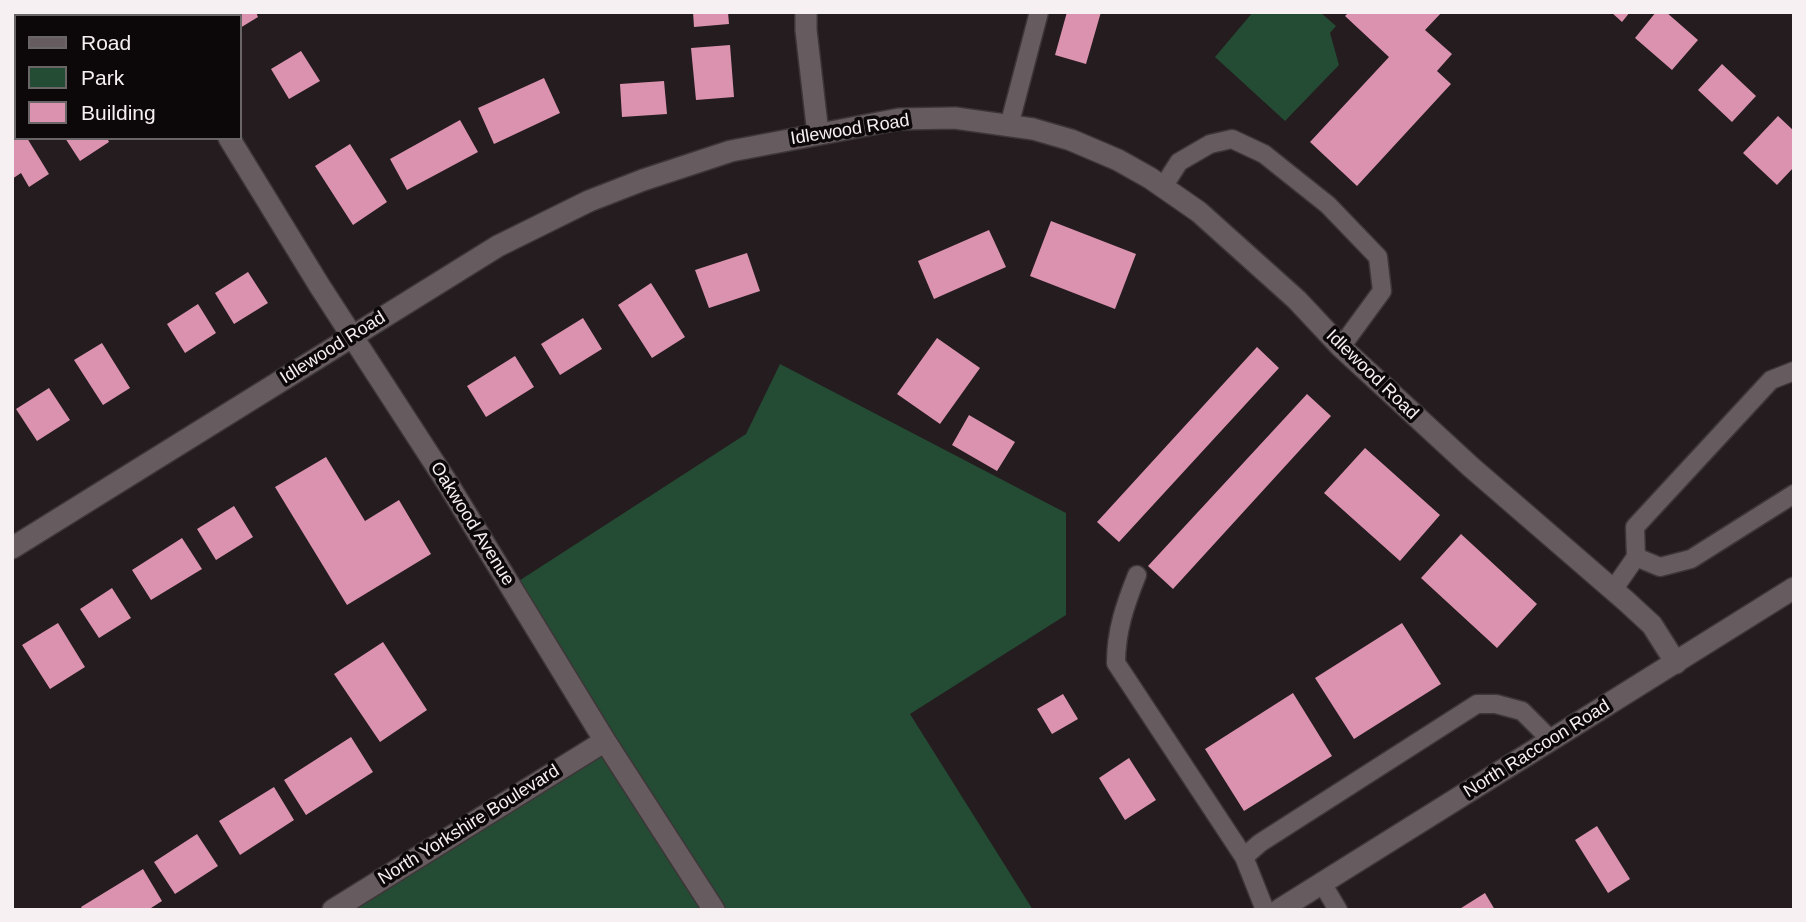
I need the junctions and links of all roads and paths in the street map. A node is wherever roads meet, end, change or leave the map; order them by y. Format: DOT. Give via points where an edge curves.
graph roads {
  1 [pos="806,12"];
  2 [pos="1039,12"];
  3 [pos="1009,126"];
  4 [pos="818,134"];
  5 [pos="230,140"];
  6 [pos="1163,187"];
  7 [pos="353,335"];
  8 [pos="1341,347"];
  9 [pos="1794,371"];
  10 [pos="1794,494"];
  11 [pos="12,548"];
  12 [pos="1636,557"];
  13 [pos="1137,575"];
  14 [pos="1794,588"];
  15 [pos="1613,590"];
  16 [pos="1676,663"];
  17 [pos="1551,740"];
  18 [pos="605,741"];
  19 [pos="1244,857"];
  20 [pos="1322,883"];
  21 [pos="333,910"];
  22 [pos="714,910"];
  23 [pos="1265,910"];
  24 [pos="1279,910"];
  25 [pos="1338,910"];
  1 -- 4 [label="street"];
  2 -- 3 [label="lane"];
  3 -- 4 [label="street, Idlewood Road" via="955,118 899,119"];
  3 -- 6 [label="street, Idlewood Road" via="1071,140 1118,160"];
  4 -- 7 [label="street, Idlewood Road" via="731,151 589,201 498,246"];
  5 -- 7 [label="street, Oakwood Avenue"];
  6 -- 8 [label="street, Idlewood Road" via="1199,212 1297,300"];
  6 -- 8 [label="lane" via="1179,162 1210,144 1233,139 1264,154 1328,205 1378,257 1382,291"];
  7 -- 11 [label="street, Idlewood Road"];
  7 -- 18 [label="street, Oakwood Avenue"];
  8 -- 15 [label="street, Idlewood Road"];
  9 -- 12 [label="lane" via="1771,380 1635,527"];
  10 -- 12 [label="lane" via="1691,559 1660,568"];
  12 -- 15 [label="lane"];
  13 -- 19 [label="lane" via="1116,638 1116,663"];
  14 -- 16 [label="street, North Raccoon Road"];
  15 -- 16 [label="street, Idlewood Road" via="1652,625"];
  16 -- 17 [label="street, North Raccoon Road"];
  17 -- 19 [label="lane" via="1522,711 1477,704"];
  17 -- 20 [label="street, North Raccoon Road"];
  18 -- 21 [label="street, North Yorkshire Boulevard"];
  18 -- 22 [label="street, Oakwood Avenue"];
  19 -- 23 [label="lane"];
  20 -- 24 [label="street, North Raccoon Road"];
  20 -- 25 [label="lane"];
}
